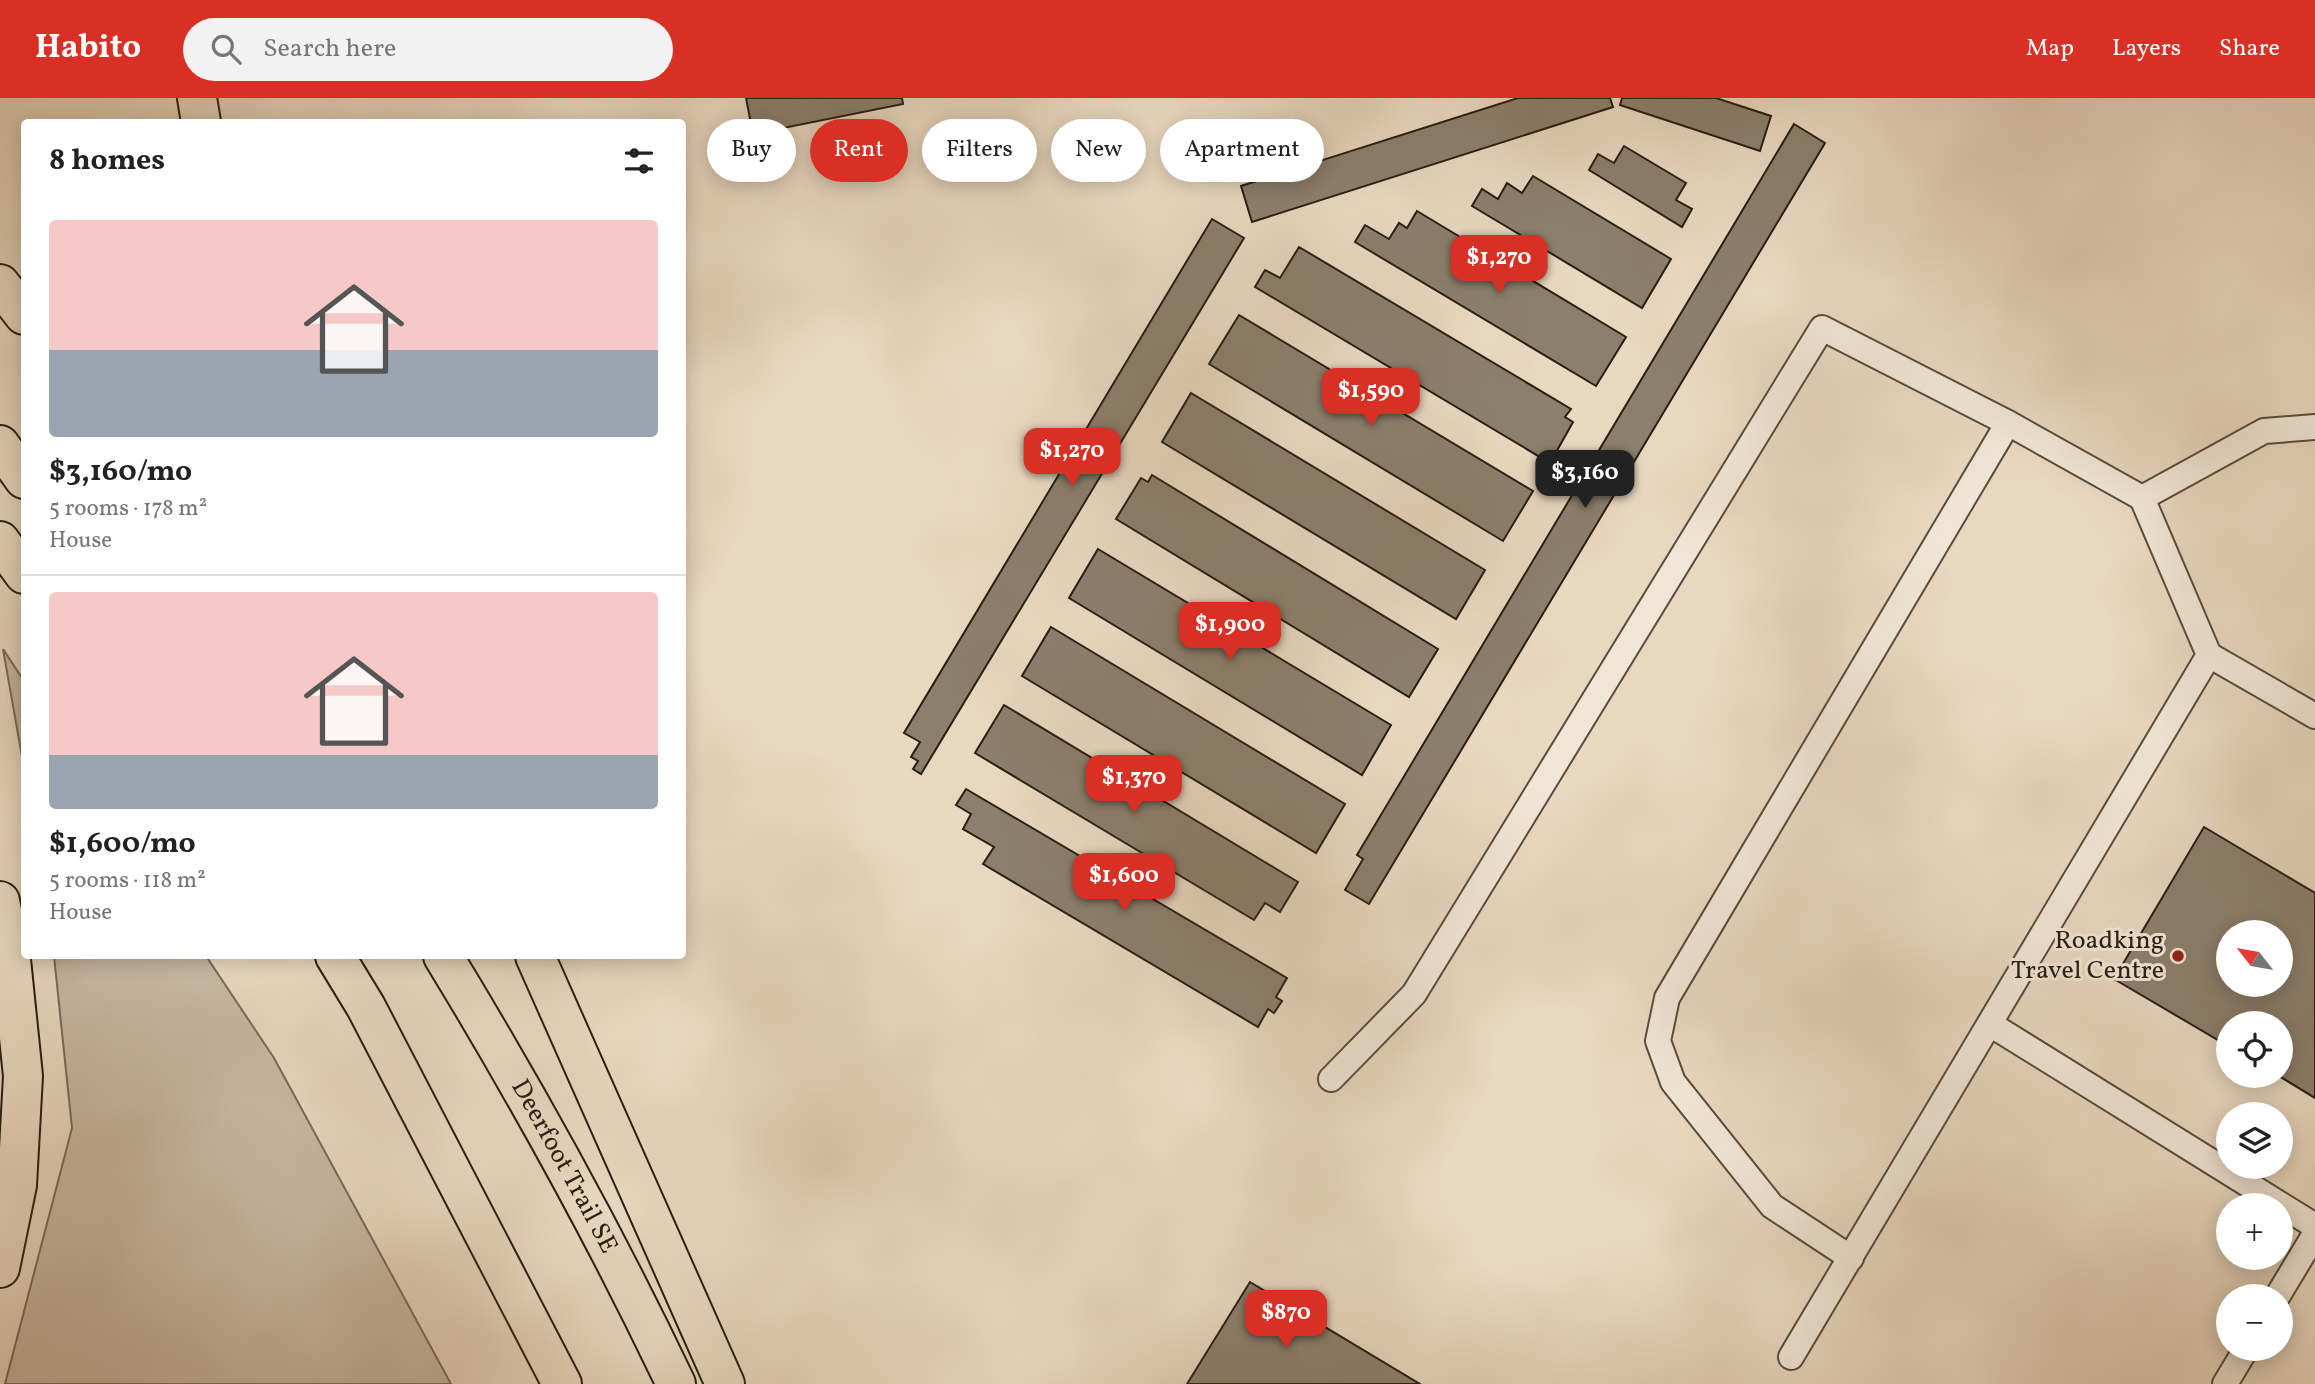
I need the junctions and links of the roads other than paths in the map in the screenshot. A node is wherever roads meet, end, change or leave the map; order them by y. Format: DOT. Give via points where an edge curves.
graph roads {
  1 [pos="197,98"];
  2 [pos="200,119"];
  3 [pos="0,284"];
  4 [pos="21,311"];
  5 [pos="2008,423"];
  6 [pos="2315,427"];
  7 [pos="0,445"];
  8 [pos="21,475"];
  9 [pos="2142,498"];
  10 [pos="0,541"];
  11 [pos="21,570"];
  12 [pos="2209,655"];
  13 [pos="2315,716"];
  14 [pos="0,901"];
  15 [pos="327,959"];
  16 [pos="337,959"];
  17 [pos="445,959"];
  18 [pos="536,959"];
  19 [pos="366,1007"];
  20 [pos="1990,1024"];
  21 [pos="1331,1079"];
  22 [pos="2315,1226"];
  23 [pos="2315,1234"];
  24 [pos="1851,1258"];
  25 [pos="0,1268"];
  26 [pos="2285,1284"];
  27 [pos="1791,1357"];
  28 [pos="2239,1361"];
  29 [pos="562,1384"];
  30 [pos="676,1384"];
  31 [pos="725,1384"];
  32 [pos="2225,1384"];
  1 -- 2 [label="highway"];
  3 -- 4 [label="highway"];
  5 -- 9 [label="lane"];
  5 -- 21 [label="lane" via="1822,328 1414,994"];
  5 -- 24 [label="lane" via="1667,998 1658,1041 1674,1082 1772,1206"];
  6 -- 9 [label="lane" via="2264,431"];
  7 -- 8 [label="highway"];
  9 -- 12 [label="lane"];
  10 -- 11 [label="highway"];
  12 -- 13 [label="lane"];
  12 -- 20 [label="lane"];
  14 -- 25 [label="highway" via="10,950 23,1076 17,1185"];
  15 -- 19 [label="highway"];
  16 -- 19 [label="highway"];
  17 -- 30 [label="highway, Deerfoot Trail SE" via="599,1229"];
  18 -- 31 [label="highway"];
  19 -- 29 [label="highway"];
  20 -- 22 [label="lane"];
  20 -- 24 [label="lane"];
  23 -- 26 [label="lane"];
  24 -- 27 [label="lane"];
  28 -- 32 [label="lane"];
}
